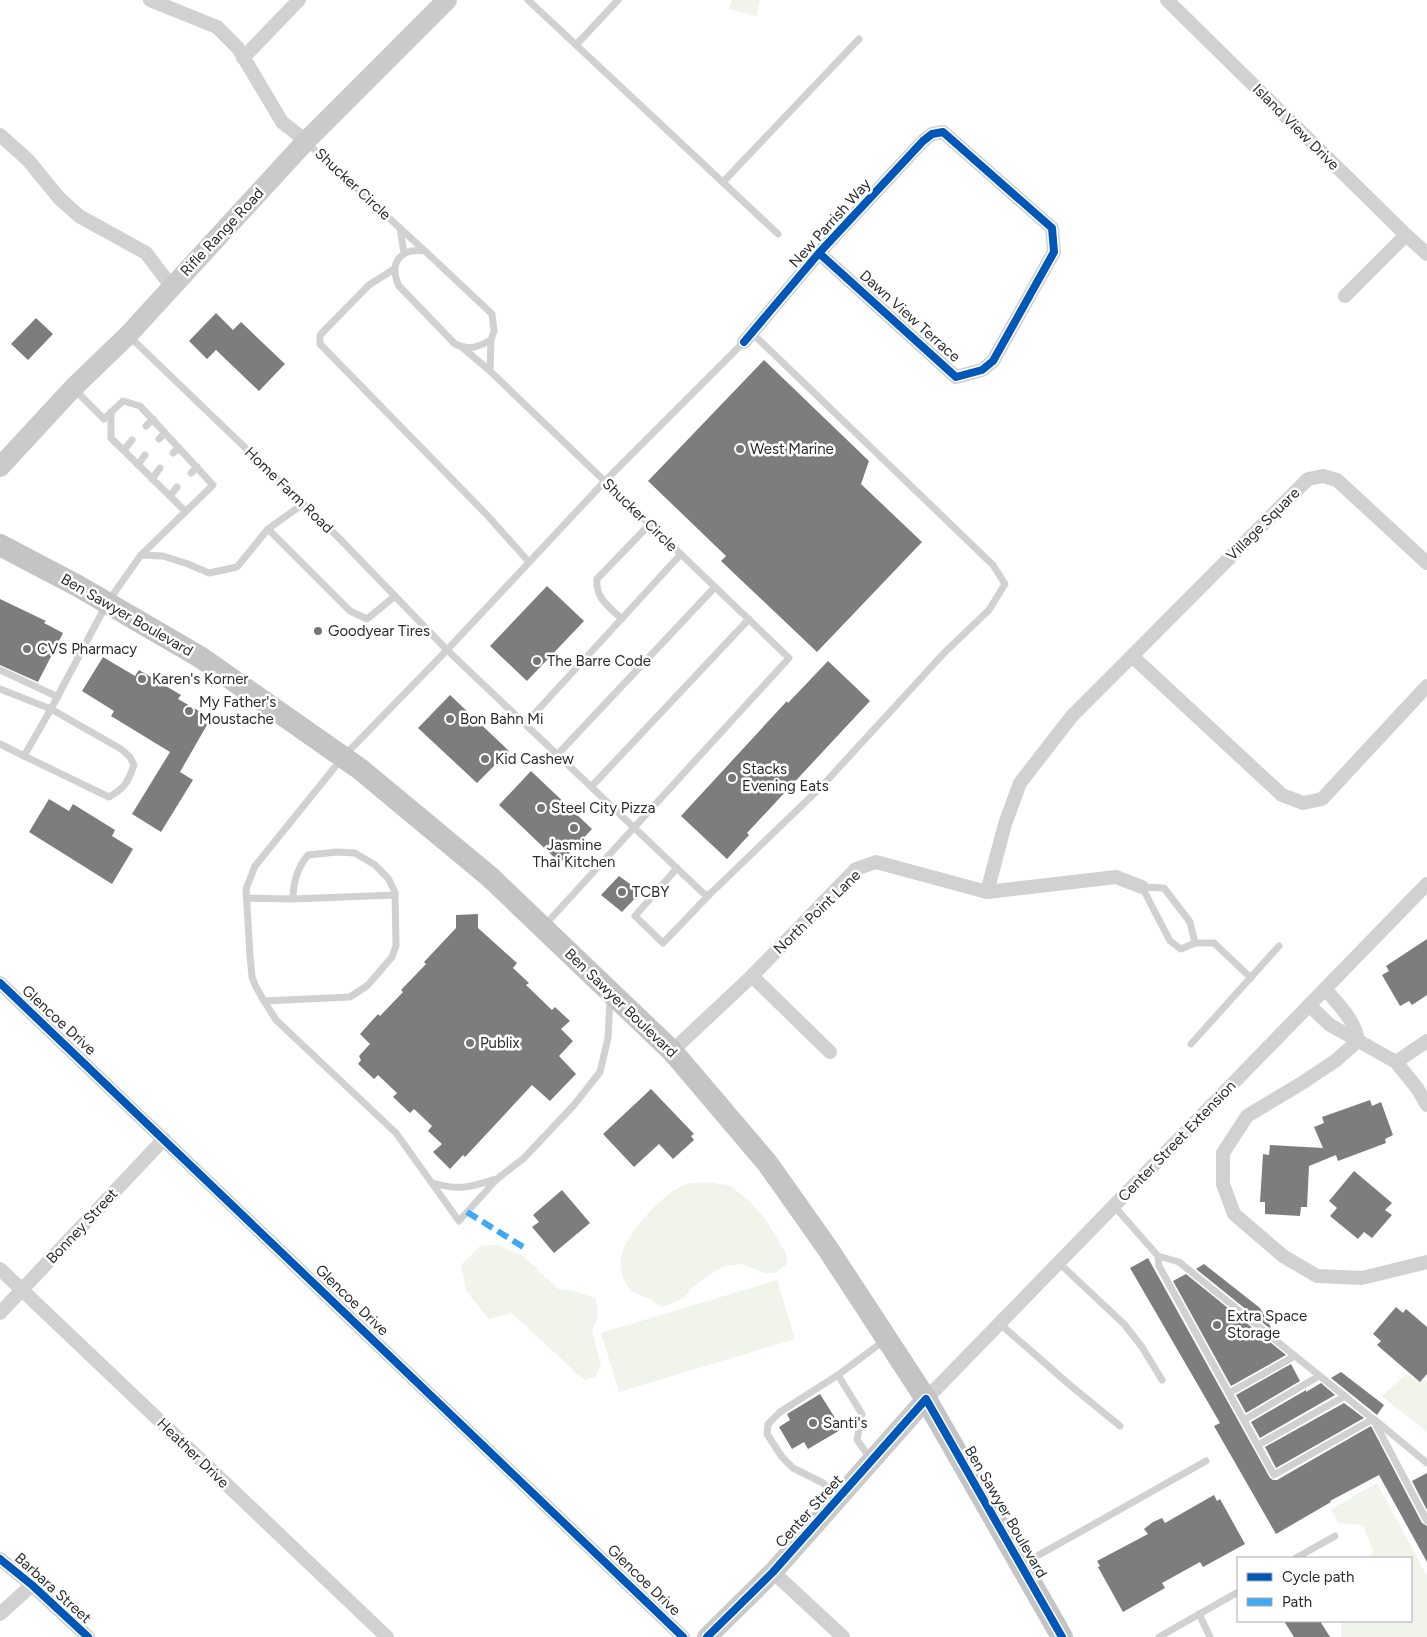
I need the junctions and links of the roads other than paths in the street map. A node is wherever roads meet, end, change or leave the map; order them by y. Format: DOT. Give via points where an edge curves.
graph roads {
  1 [pos="150,0"];
  2 [pos="299,0"];
  3 [pos="447,0"];
  4 [pos="528,0"];
  5 [pos="618,0"];
  6 [pos="1167,0"];
  7 [pos="859,39"];
  8 [pos="576,44"];
  9 [pos="243,58"];
  10 [pos="944,132"];
  11 [pos="0,135"];
  12 [pos="306,141"];
  13 [pos="723,182"];
  14 [pos="400,228"];
  15 [pos="778,234"];
  16 [pos="1406,235"];
  17 [pos="425,251"];
  18 [pos="404,253"];
  19 [pos="819,253"];
  20 [pos="1427,254"];
  21 [pos="394,268"];
  22 [pos="171,286"];
  23 [pos="1345,296"];
  24 [pos="128,334"];
  25 [pos="748,338"];
  26 [pos="491,340"];
  27 [pos="462,348"];
  28 [pos="490,371"];
  29 [pos="73,388"];
  30 [pos="112,412"];
  31 [pos="153,419"];
  32 [pos="146,426"];
  33 [pos="165,433"];
  34 [pos="160,439"];
  35 [pos="132,440"];
  36 [pos="124,450"];
  37 [pos="145,455"];
  38 [pos="138,465"];
  39 [pos="0,467"];
  40 [pos="160,468"];
  41 [pos="152,478"];
  42 [pos="605,481"];
  43 [pos="177,487"];
  44 [pos="170,496"];
  45 [pos="303,504"];
  46 [pos="185,511"];
  47 [pos="650,524"];
  48 [pos="268,529"];
  49 [pos="0,545"];
  50 [pos="681,554"];
  51 [pos="141,555"];
  52 [pos="529,562"];
  53 [pos="1427,563"];
  54 [pos="715,587"];
  55 [pos="395,596"];
  56 [pos="106,603"];
  57 [pos="622,619"];
  58 [pos="749,620"];
  59 [pos="447,650"];
  60 [pos="1132,656"];
  61 [pos="0,670"];
  62 [pos="1427,686"];
  63 [pos="0,689"];
  64 [pos="58,697"];
  65 [pos="51,709"];
  66 [pos="525,724"];
  67 [pos="0,744"];
  68 [pos="558,754"];
  69 [pos="24,756"];
  70 [pos="343,758"];
  71 [pos="591,786"];
  72 [pos="634,828"];
  73 [pos="676,868"];
  74 [pos="1427,884"];
  75 [pos="1142,887"];
  76 [pos="987,892"];
  77 [pos="395,895"];
  78 [pos="709,895"];
  79 [pos="247,898"];
  80 [pos="293,899"];
  81 [pos="543,928"];
  82 [pos="1195,943"];
  83 [pos="1279,946"];
  84 [pos="752,976"];
  85 [pos="1251,978"];
  86 [pos="0,983"];
  87 [pos="1325,989"];
  88 [pos="611,992"];
  89 [pos="264,1001"];
  90 [pos="1309,1005"];
  91 [pos="1358,1041"];
  92 [pos="1427,1041"];
  93 [pos="1191,1044"];
  94 [pos="672,1051"];
  95 [pos="830,1052"];
  96 [pos="1396,1062"];
  97 [pos="1427,1105"];
  98 [pos="164,1139"];
  99 [pos="497,1179"];
  100 [pos="433,1183"];
  101 [pos="1114,1206"];
  102 [pos="1158,1256"];
  103 [pos="1427,1262"];
  104 [pos="1059,1263"];
  105 [pos="0,1269"];
  106 [pos="22,1290"];
  107 [pos="0,1312"];
  108 [pos="1000,1324"];
  109 [pos="887,1339"];
  110 [pos="1295,1356"];
  111 [pos="838,1375"];
  112 [pos="1319,1376"];
  113 [pos="1162,1380"];
  114 [pos="1229,1393"];
  115 [pos="1345,1396"];
  116 [pos="926,1399"];
  117 [pos="1372,1419"];
  118 [pos="1244,1420"];
  119 [pos="1120,1426"];
  120 [pos="1258,1445"];
  121 [pos="872,1461"];
  122 [pos="1206,1461"];
  123 [pos="1427,1463"];
  124 [pos="839,1498"];
  125 [pos="1427,1520"];
  126 [pos="1335,1536"];
  127 [pos="1298,1557"];
  128 [pos="0,1559"];
  129 [pos="1020,1566"];
  130 [pos="773,1572"];
  131 [pos="32,1585"];
  132 [pos="1237,1593"];
  133 [pos="0,1614"];
  134 [pos="1199,1614"];
  135 [pos="88,1637"];
  136 [pos="387,1637"];
  137 [pos="683,1637"];
  138 [pos="707,1637"];
  139 [pos="843,1637"];
  140 [pos="1062,1637"];
  141 [pos="1159,1637"];
  142 [pos="1210,1637"];
  1 -- 9 [label="street" via="217,27 238,48"];
  2 -- 9 [label="street"];
  3 -- 12 [label="main road, Rifle Range Road"];
  4 -- 8 [label="lane"];
  5 -- 8 [label="lane"];
  6 -- 16 [label="street, Island View Drive"];
  7 -- 13 [label="lane"];
  8 -- 13 [label="lane"];
  9 -- 12 [label="street" via="282,122"];
  10 -- 19 [label="street, New Parrish Way" via="932,134 923,141"];
  10 -- 19 [label="street, Dawn View Terrace" via="1052,228 1054,252 993,361 982,370 956,377"];
  11 -- 22 [label="street" via="28,160 59,198 79,216 146,253"];
  12 -- 14 [label="lane, Shucker Circle"];
  12 -- 22 [label="main road, Rifle Range Road"];
  13 -- 15 [label="lane"];
  14 -- 17 [label="lane, Shucker Circle"];
  14 -- 18 [label="lane, Shucker Circle"];
  16 -- 20 [label="street, Island View Drive"];
  16 -- 23 [label="street"];
  17 -- 18 [label="lane"];
  17 -- 26 [label="lane, Shucker Circle" via="492,314 494,331"];
  18 -- 21 [label="lane"];
  19 -- 25 [label="street, New Parrish Way"];
  21 -- 27 [label="lane, Shucker Circle" via="399,286"];
  21 -- 52 [label="lane" via="369,285 320,335 320,344"];
  22 -- 24 [label="main road, Rifle Range Road"];
  24 -- 29 [label="main road, Rifle Range Road"];
  24 -- 45 [label="lane, Home Farm Road"];
  25 -- 42 [label="lane"];
  25 -- 78 [label="lane" via="993,565 1005,584 989,610 945,652 822,786"];
  26 -- 27 [label="lane"];
  26 -- 28 [label="lane, Shucker Circle"];
  27 -- 28 [label="lane, Shucker Circle"];
  28 -- 42 [label="lane, Shucker Circle"];
  29 -- 30 [label="lane" via="104,418"];
  29 -- 39 [label="main road, Rifle Range Road"];
  30 -- 31 [label="lane" via="123,402 140,406"];
  30 -- 36 [label="lane" via="112,438"];
  31 -- 32 [label="lane"];
  31 -- 33 [label="lane"];
  33 -- 34 [label="lane"];
  33 -- 46 [label="lane" via="194,470 213,484"];
  35 -- 36 [label="lane"];
  36 -- 38 [label="lane"];
  37 -- 38 [label="lane"];
  38 -- 41 [label="lane"];
  40 -- 41 [label="lane"];
  41 -- 44 [label="lane"];
  42 -- 47 [label="lane, Shucker Circle"];
  42 -- 52 [label="lane"];
  43 -- 44 [label="lane"];
  44 -- 46 [label="lane"];
  45 -- 48 [label="lane"];
  45 -- 55 [label="lane, Home Farm Road"];
  46 -- 51 [label="lane"];
  47 -- 50 [label="lane, Shucker Circle"];
  47 -- 57 [label="lane" via="597,579 599,596"];
  48 -- 51 [label="lane" via="237,567 209,573 162,556"];
  48 -- 55 [label="lane" via="350,611 367,619"];
  49 -- 56 [label="main road, Ben Sawyer Boulevard"];
  50 -- 54 [label="lane, Shucker Circle"];
  50 -- 57 [label="lane"];
  51 -- 56 [label="lane"];
  52 -- 59 [label="lane"];
  53 -- 60 [label="street, Village Square" via="1337,480 1323,476 1308,479"];
  54 -- 58 [label="lane, Shucker Circle"];
  54 -- 68 [label="lane"];
  55 -- 59 [label="lane, Home Farm Road"];
  56 -- 64 [label="lane"];
  56 -- 70 [label="main road, Ben Sawyer Boulevard" via="200,657"];
  57 -- 66 [label="lane"];
  58 -- 71 [label="lane"];
  58 -- 72 [label="lane, Shucker Circle" via="790,658"];
  59 -- 66 [label="lane, Home Farm Road"];
  59 -- 70 [label="lane"];
  60 -- 62 [label="street" via="1282,796 1303,803 1322,799"];
  60 -- 76 [label="street, Village Square" via="1072,716 1020,784 1005,824"];
  61 -- 64 [label="lane"];
  63 -- 65 [label="lane"];
  64 -- 65 [label="lane"];
  65 -- 69 [label="lane"];
  65 -- 69 [label="lane" via="130,757 134,765 128,781 108,798"];
  66 -- 68 [label="lane, Home Farm Road"];
  67 -- 69 [label="lane"];
  68 -- 71 [label="lane, Home Farm Road"];
  70 -- 79 [label="lane" via="255,866 246,889"];
  70 -- 81 [label="main road, Ben Sawyer Boulevard" via="490,876"];
  71 -- 72 [label="lane, Home Farm Road"];
  72 -- 73 [label="lane, Home Farm Road"];
  72 -- 81 [label="lane"];
  73 -- 78 [label="lane, Home Farm Road"];
  73 -- 78 [label="lane" via="635,916 663,943"];
  74 -- 87 [label="street, Center Street Extension"];
  75 -- 76 [label="street, North Point Lane" via="1116,877"];
  75 -- 82 [label="lane" via="1164,888 1190,922"];
  75 -- 82 [label="lane" via="1170,941 1182,949"];
  76 -- 84 [label="street, North Point Lane" via="876,862 856,869"];
  77 -- 80 [label="lane"];
  77 -- 80 [label="lane" via="388,878 375,865 355,854 336,852 308,854 299,866"];
  77 -- 89 [label="lane" via="396,946 392,957 368,985 350,997"];
  79 -- 80 [label="lane"];
  79 -- 89 [label="lane" via="252,977"];
  81 -- 88 [label="main road, Ben Sawyer Boulevard"];
  82 -- 85 [label="lane" via="1214,943"];
  83 -- 85 [label="lane"];
  84 -- 94 [label="street, North Point Lane"];
  84 -- 95 [label="street"];
  85 -- 93 [label="lane"];
  86 -- 98 [label="street, Glencoe Drive"];
  87 -- 90 [label="street, Center Street Extension"];
  87 -- 91 [label="street" via="1350,1019"];
  88 -- 94 [label="main road, Ben Sawyer Boulevard"];
  88 -- 99 [label="lane" via="608,1038 600,1072 524,1158"];
  89 -- 100 [label="lane" via="276,1020 396,1133"];
  90 -- 91 [label="street" via="1330,1025"];
  90 -- 101 [label="street, Center Street Extension"];
  91 -- 96 [label="street"];
  91 -- 103 [label="street" via="1324,1068 1247,1116 1223,1153 1223,1184 1234,1214 1283,1256 1317,1276 1362,1278"];
  92 -- 96 [label="street"];
  94 -- 109 [label="main road, Ben Sawyer Boulevard" via="768,1164"];
  96 -- 97 [label="street"];
  98 -- 106 [label="street, Bonney Street"];
  98 -- 137 [label="street, Glencoe Drive"];
  99 -- 100 [label="lane" via="470,1188 450,1188"];
  99 -- 100 [label="lane" via="459,1221"];
  101 -- 102 [label="lane"];
  101 -- 104 [label="street, Center Street Extension"];
  102 -- 110 [label="lane" via="1179,1262"];
  102 -- 114 [label="lane" via="1159,1266"];
  104 -- 108 [label="street, Center Street Extension"];
  104 -- 113 [label="lane" via="1124,1324"];
  105 -- 106 [label="street, Heather Drive"];
  106 -- 107 [label="street, Bonney Street"];
  106 -- 136 [label="street, Heather Drive"];
  108 -- 116 [label="street, Center Street Extension"];
  108 -- 119 [label="lane"];
  109 -- 111 [label="lane"];
  109 -- 116 [label="main road, Ben Sawyer Boulevard"];
  110 -- 112 [label="lane"];
  110 -- 114 [label="lane"];
  111 -- 121 [label="lane" via="862,1414 857,1440"];
  111 -- 124 [label="lane" via="780,1412 768,1424 767,1434 793,1468 823,1483"];
  112 -- 115 [label="lane"];
  112 -- 118 [label="lane"];
  114 -- 118 [label="lane"];
  115 -- 117 [label="lane"];
  115 -- 120 [label="lane"];
  116 -- 121 [label="main road, Center Street"];
  116 -- 129 [label="main road, Ben Sawyer Boulevard"];
  117 -- 120 [label="lane" via="1274,1475"];
  117 -- 123 [label="lane"];
  117 -- 125 [label="lane"];
  118 -- 120 [label="lane"];
  121 -- 124 [label="main road, Center Street"];
  122 -- 129 [label="lane"];
  124 -- 130 [label="main road, Center Street"];
  126 -- 127 [label="lane"];
  128 -- 131 [label="street, Barbara Street"];
  129 -- 140 [label="main road, Ben Sawyer Boulevard"];
  130 -- 138 [label="main road, Center Street"];
  130 -- 139 [label="street"];
  131 -- 133 [label="street"];
  131 -- 135 [label="street, Barbara Street"];
  132 -- 134 [label="lane"];
  134 -- 141 [label="lane"];
  134 -- 142 [label="lane"];
}
